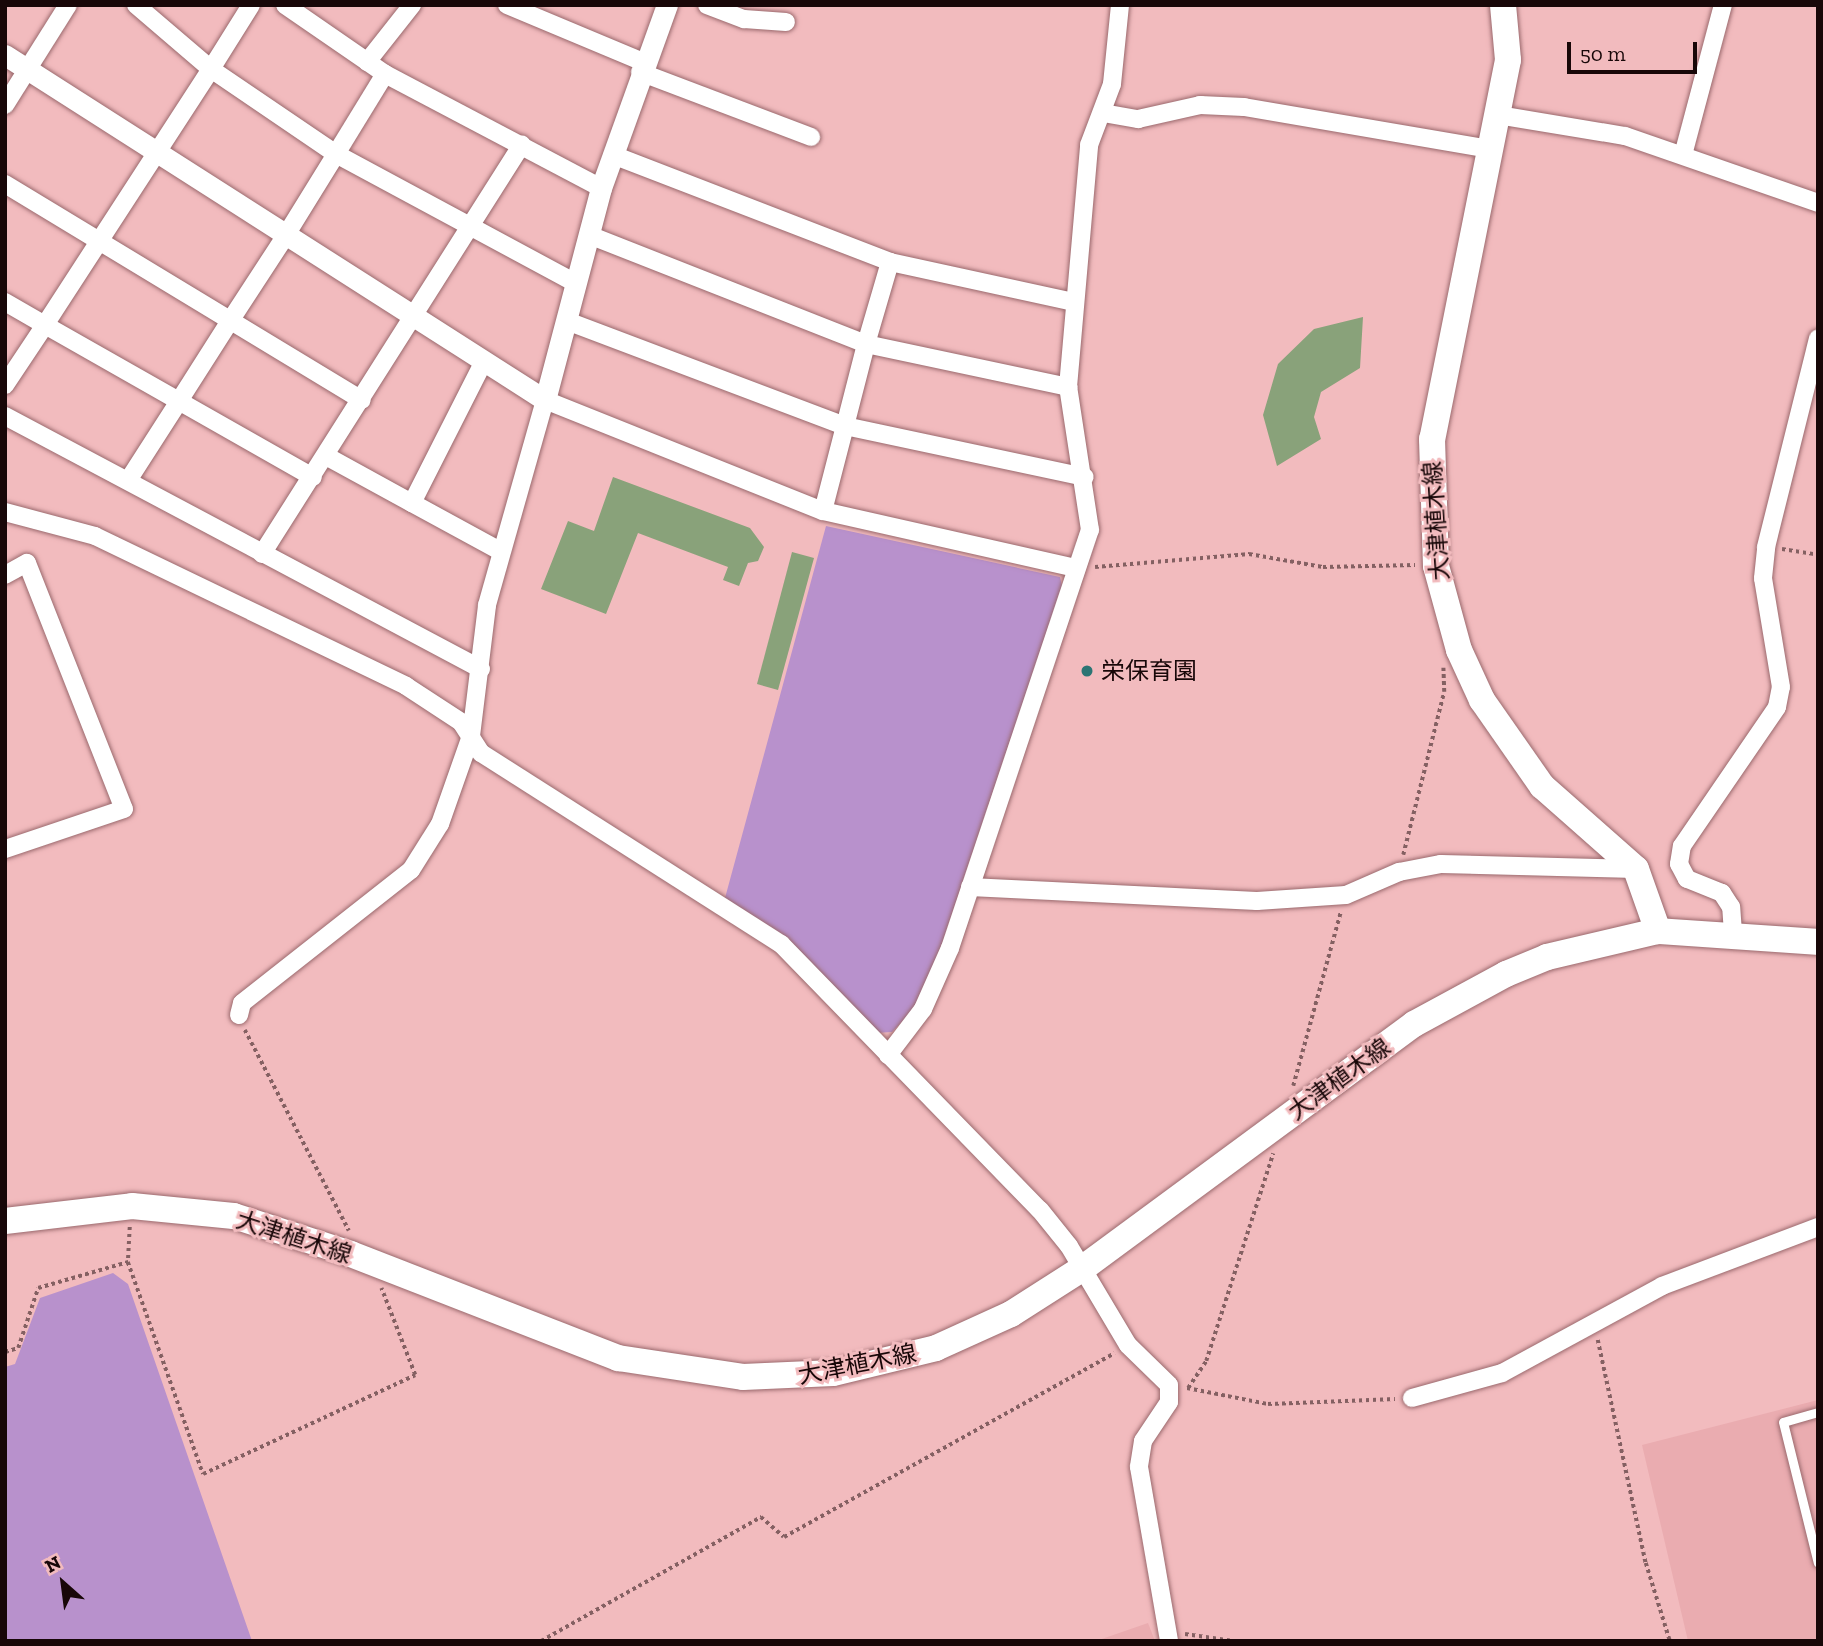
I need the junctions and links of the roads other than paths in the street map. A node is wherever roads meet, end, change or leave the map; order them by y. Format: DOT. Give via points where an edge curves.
graph roads {
  1 [pos="68,5"];
  2 [pos="136,5"];
  3 [pos="251,5"];
  4 [pos="285,5"];
  5 [pos="412,5"];
  6 [pos="507,5"];
  7 [pos="667,5"];
  8 [pos="707,5"];
  9 [pos="1119,5"];
  10 [pos="1503,5"];
  11 [pos="1723,5"];
  12 [pos="786,22"];
  13 [pos="5,55"];
  14 [pos="367,62"];
  15 [pos="641,67"];
  16 [pos="27,69"];
  17 [pos="211,69"];
  18 [pos="385,74"];
  19 [pos="5,105"];
  20 [pos="1103,113"];
  21 [pos="1498,115"];
  22 [pos="811,136"];
  23 [pos="522,144"];
  24 [pos="1490,149"];
  25 [pos="157,153"];
  26 [pos="336,154"];
  27 [pos="613,155"];
  28 [pos="1684,155"];
  29 [pos="5,184"];
  30 [pos="601,188"];
  31 [pos="1818,203"];
  32 [pos="468,230"];
  33 [pos="286,234"];
  34 [pos="589,235"];
  35 [pos="99,242"];
  36 [pos="890,262"];
  37 [pos="576,284"];
  38 [pos="5,302"];
  39 [pos="1074,302"];
  40 [pos="414,318"];
  41 [pos="230,321"];
  42 [pos="567,321"];
  43 [pos="45,325"];
  44 [pos="1818,338"];
  45 [pos="866,344"];
  46 [pos="483,363"];
  47 [pos="5,385"];
  48 [pos="1068,387"];
  49 [pos="362,400"];
  50 [pos="545,400"];
  51 [pos="179,401"];
  52 [pos="5,416"];
  53 [pos="845,426"];
  54 [pos="326,456"];
  55 [pos="313,477"];
  56 [pos="1085,477"];
  57 [pos="129,479"];
  58 [pos="412,503"];
  59 [pos="823,511"];
  60 [pos="5,512"];
  61 [pos="500,551"];
  62 [pos="262,554"];
  63 [pos="1076,568"];
  64 [pos="5,575"];
  65 [pos="481,669"];
  66 [pos="471,736"];
  67 [pos="5,849"];
  68 [pos="1636,869"];
  69 [pos="970,887"];
  70 [pos="1658,931"];
  71 [pos="1733,933"];
  72 [pos="1818,942"];
  73 [pos="239,1015"];
  74 [pos="888,1055"];
  75 [pos="5,1221"];
  76 [pos="1818,1227"];
  77 [pos="1083,1268"];
  78 [pos="1412,1398"];
  79 [pos="1818,1412"];
  80 [pos="1818,1563"];
  81 [pos="1169,1636"];
  1 -- 16 [label="street"];
  2 -- 17 [label="street"];
  3 -- 17 [label="street"];
  4 -- 14 [label="street"];
  5 -- 14 [label="street"];
  6 -- 15 [label="street"];
  7 -- 15 [label="street"];
  8 -- 12 [label="street" via="744,19"];
  9 -- 20 [label="street"];
  10 -- 21 [label="main road, 大津植木線" via="1508,60"];
  11 -- 28 [label="street"];
  13 -- 16 [label="street"];
  14 -- 18 [label="street"];
  15 -- 22 [label="street"];
  15 -- 27 [label="street"];
  16 -- 19 [label="street"];
  16 -- 25 [label="street"];
  17 -- 25 [label="street"];
  17 -- 26 [label="street"];
  18 -- 23 [label="street"];
  18 -- 26 [label="street"];
  20 -- 24 [label="street" via="1138,118 1200,104 1244,107"];
  20 -- 39 [label="street" via="1089,145"];
  21 -- 24 [label="main road, 大津植木線"];
  21 -- 28 [label="street" via="1625,136"];
  23 -- 30 [label="street"];
  23 -- 32 [label="street"];
  24 -- 68 [label="main road, 大津植木線" via="1432,439 1436,566 1458,650 1514,750 1542,786"];
  25 -- 33 [label="street"];
  25 -- 35 [label="street"];
  26 -- 32 [label="street"];
  26 -- 33 [label="street"];
  27 -- 30 [label="street"];
  27 -- 36 [label="street"];
  28 -- 31 [label="street"];
  29 -- 35 [label="street"];
  30 -- 34 [label="street"];
  32 -- 37 [label="street"];
  32 -- 40 [label="street"];
  33 -- 40 [label="street"];
  33 -- 41 [label="street"];
  34 -- 37 [label="street"];
  34 -- 45 [label="street"];
  35 -- 41 [label="street"];
  35 -- 43 [label="street"];
  36 -- 39 [label="street"];
  36 -- 45 [label="street"];
  37 -- 42 [label="street"];
  38 -- 43 [label="street"];
  39 -- 48 [label="street"];
  40 -- 46 [label="street"];
  40 -- 49 [label="street"];
  41 -- 49 [label="street"];
  41 -- 51 [label="street"];
  42 -- 50 [label="street"];
  42 -- 53 [label="street"];
  43 -- 47 [label="street"];
  43 -- 51 [label="street"];
  44 -- 71 [label="street" via="1766,547 1763,578 1781,687 1777,706 1682,846 1679,864 1687,879 1722,893 1731,907"];
  45 -- 48 [label="street"];
  45 -- 53 [label="street"];
  46 -- 50 [label="street"];
  46 -- 58 [label="street"];
  48 -- 56 [label="street"];
  49 -- 54 [label="street"];
  50 -- 59 [label="street"];
  50 -- 61 [label="street"];
  51 -- 55 [label="street"];
  51 -- 57 [label="street"];
  52 -- 57 [label="street"];
  53 -- 56 [label="street"];
  53 -- 59 [label="street"];
  54 -- 55 [label="street"];
  54 -- 58 [label="street"];
  55 -- 62 [label="street"];
  56 -- 63 [label="street" via="1090,530"];
  57 -- 62 [label="street"];
  58 -- 61 [label="street"];
  59 -- 63 [label="street"];
  60 -- 66 [label="street" via="95,537 342,653 407,686"];
  61 -- 65 [label="street"];
  62 -- 65 [label="street"];
  63 -- 69 [label="street"];
  64 -- 67 [label="street" via="27,563 124,809"];
  65 -- 66 [label="street"];
  66 -- 73 [label="street" via="428,849 242,1003"];
  66 -- 74 [label="street" via="481,753 780,944"];
  68 -- 69 [label="street" via="1441,864 1399,872 1346,895 1257,901"];
  68 -- 70 [label="main road, 大津植木線"];
  69 -- 74 [label="street" via="923,1009"];
  70 -- 71 [label="main road, 大津植木線"];
  70 -- 77 [label="main road, 大津植木線" via="1547,957 1465,993 1413,1024"];
  71 -- 72 [label="main road, 大津植木線"];
  74 -- 77 [label="street" via="1040,1210"];
  75 -- 77 [label="main road, 大津植木線" via="132,1206 234,1216 351,1254 618,1358 698,1374 782,1377 888,1363 936,1348 1011,1314"];
  76 -- 78 [label="street" via="1662,1286 1502,1373"];
  77 -- 81 [label="street" via="1128,1345 1172,1391 1143,1441 1139,1467"];
  79 -- 80 [label="lane" via="1783,1422"];
}
